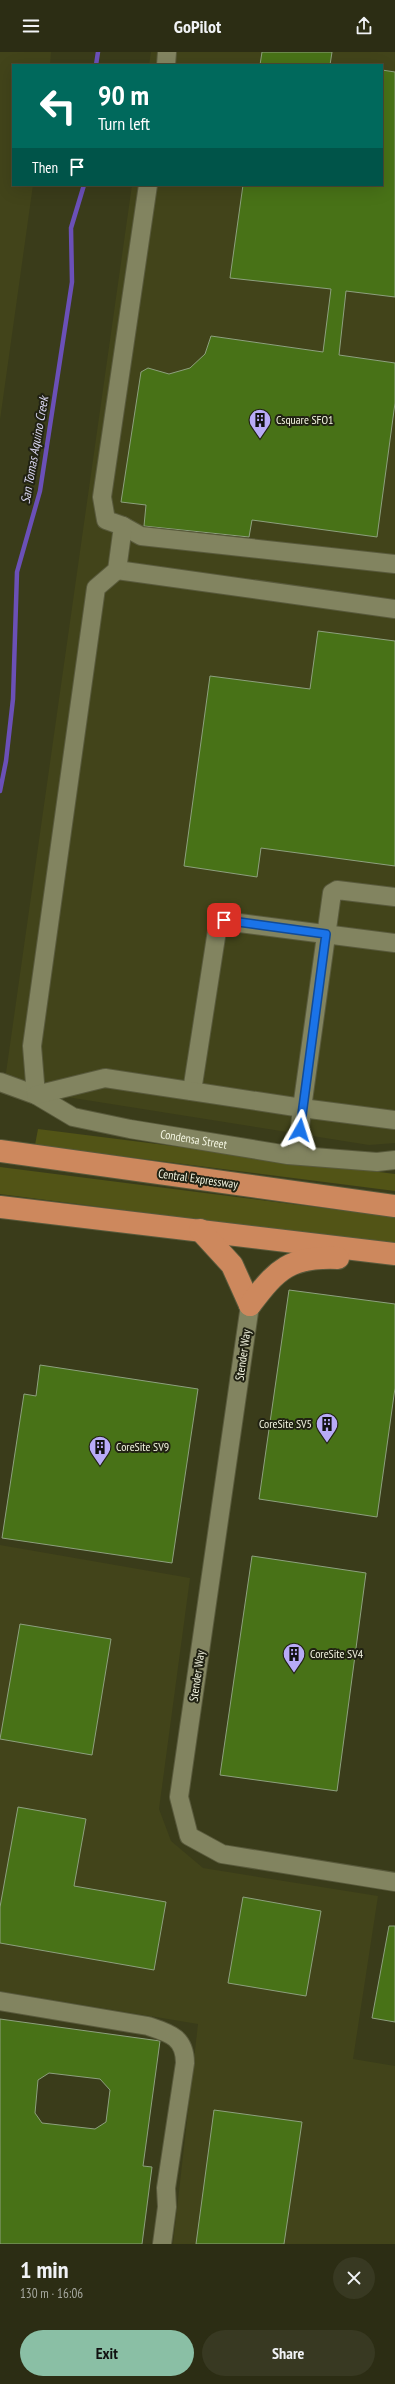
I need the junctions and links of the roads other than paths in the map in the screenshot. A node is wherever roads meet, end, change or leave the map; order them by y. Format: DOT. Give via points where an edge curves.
graph roads {
  1 [pos="167,52"];
  2 [pos="166,64"];
  3 [pos="148,186"];
  4 [pos="123,526"];
  5 [pos="395,564"];
  6 [pos="117,570"];
  7 [pos="395,608"];
  8 [pos="395,897"];
  9 [pos="326,934"];
  10 [pos="395,943"];
  11 [pos="0,1082"];
  12 [pos="192,1092"];
  13 [pos="36,1095"];
  14 [pos="302,1108"];
  15 [pos="395,1120"];
  16 [pos="0,1151"];
  17 [pos="297,1155"];
  18 [pos="395,1160"];
  19 [pos="395,1206"];
  20 [pos="0,1207"];
  21 [pos="200,1230"];
  22 [pos="395,1254"];
  23 [pos="395,1261"];
  24 [pos="250,1305"];
  25 [pos="395,1882"];
  26 [pos="0,2001"];
  27 [pos="162,2244"];
  1 -- 2 [label="street"];
  3 -- 4 [label="street" via="102,497 106,520"];
  4 -- 5 [label="street" via="141,536"];
  4 -- 6 [label="street"];
  6 -- 7 [label="street"];
  6 -- 13 [label="street" via="96,588 32,1046"];
  8 -- 9 [label="street" via="337,890 332,893"];
  9 -- 10 [label="street"];
  9 -- 12 [label="street" via="224,920 218,924"];
  9 -- 14 [label="street"];
  11 -- 13 [label="street, Condensa Street"];
  12 -- 13 [label="street" via="105,1078"];
  12 -- 14 [label="street"];
  13 -- 17 [label="street, Condensa Street" via="73,1117 130,1129"];
  14 -- 15 [label="street"];
  14 -- 17 [label="street"];
  16 -- 19 [label="highway, Central Expressway"];
  17 -- 18 [label="street, Condensa Street" via="377,1162"];
  20 -- 21 [label="highway"];
  21 -- 22 [label="highway"];
  21 -- 24 [label="highway" via="232,1265"];
  23 -- 24 [label="highway" via="316,1258 285,1266 269,1280"];
  24 -- 25 [label="street, Stender Way" via="179,1798 189,1836 222,1854"];
  26 -- 27 [label="street" via="148,2026 169,2033 179,2041 185,2051 185,2062 166,2188 167,2207"];
}
